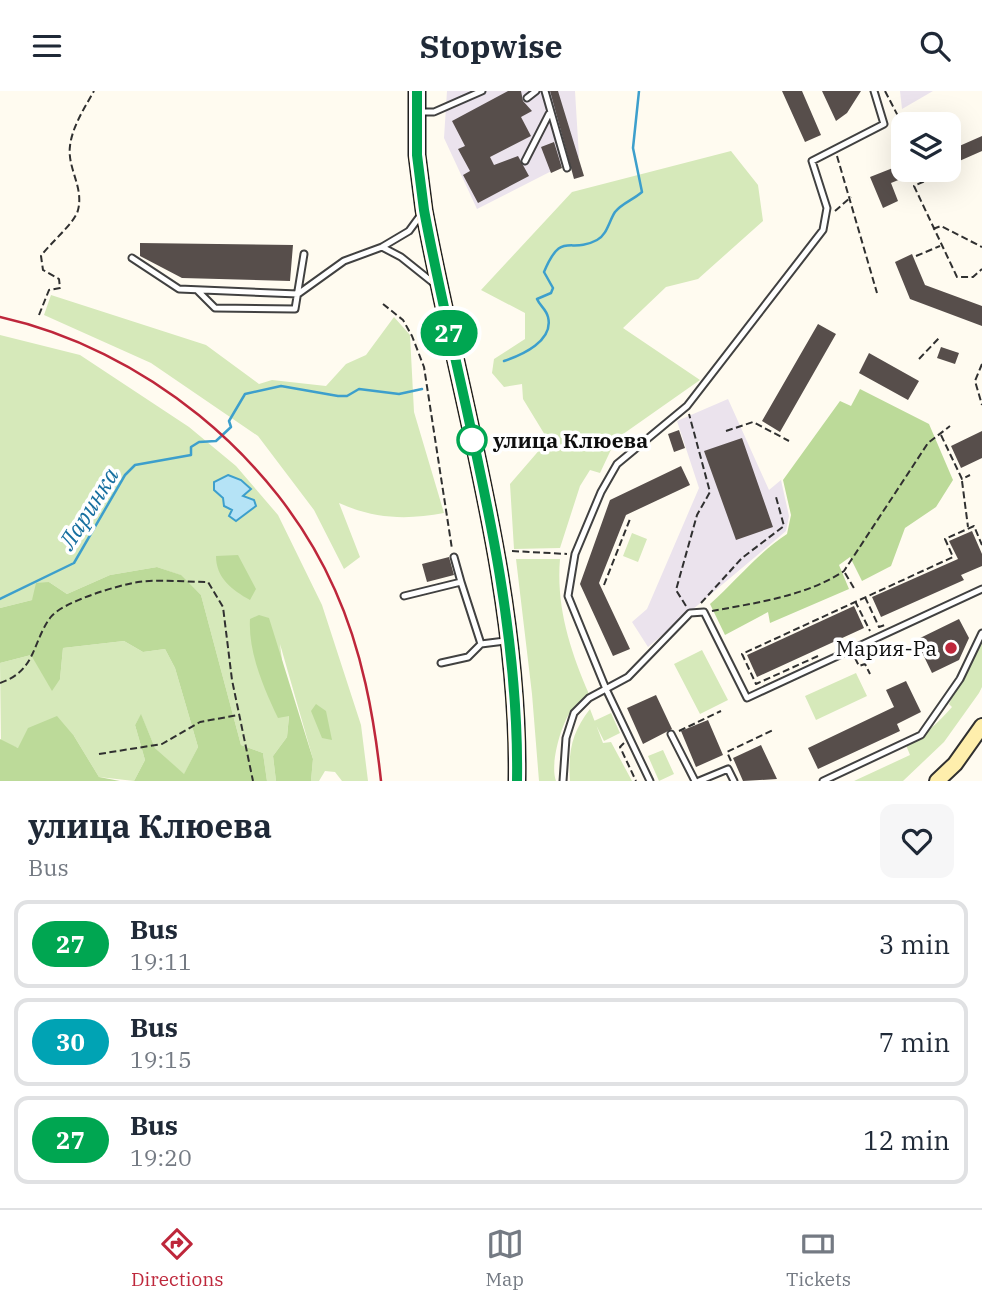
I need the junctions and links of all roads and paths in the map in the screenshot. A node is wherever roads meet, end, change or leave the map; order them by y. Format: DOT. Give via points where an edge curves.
graph roads {
  1 [pos="94,91"];
  2 [pos="417,91"];
  3 [pos="482,91"];
  4 [pos="536,91"];
  5 [pos="545,91"];
  6 [pos="874,91"];
  7 [pos="885,91"];
  8 [pos="527,98"];
  9 [pos="550,111"];
  10 [pos="417,112"];
  11 [pos="896,112"];
  12 [pos="836,151"];
  13 [pos="525,161"];
  14 [pos="567,168"];
  15 [pos="923,182"];
  16 [pos="851,197"];
  17 [pos="424,210"];
  18 [pos="827,219"];
  19 [pos="933,229"];
  20 [pos="940,246"];
  21 [pos="382,247"];
  22 [pos="982,247"];
  23 [pos="304,254"];
  24 [pos="916,255"];
  25 [pos="132,258"];
  26 [pos="982,269"];
  27 [pos="438,287"];
  28 [pos="198,291"];
  29 [pos="877,293"];
  30 [pos="298,294"];
  31 [pos="383,304"];
  32 [pos="39,315"];
  33 [pos="939,338"];
  34 [pos="919,359"];
  35 [pos="982,364"];
  36 [pos="982,405"];
  37 [pos="687,406"];
  38 [pos="950,426"];
  39 [pos="726,431"];
  40 [pos="940,433"];
  41 [pos="789,441"];
  42 [pos="970,475"];
  43 [pos="962,479"];
  44 [pos="776,497"];
  45 [pos="630,519"];
  46 [pos="968,529"];
  47 [pos="982,545"];
  48 [pos="512,551"];
  49 [pos="575,554"];
  50 [pos="454,557"];
  51 [pos="844,571"];
  52 [pos="461,582"];
  53 [pos="604,585"];
  54 [pos="982,589"];
  55 [pos="855,590"];
  56 [pos="404,596"];
  57 [pos="865,596"];
  58 [pos="855,601"];
  59 [pos="704,612"];
  60 [pos="690,613"];
  61 [pos="890,622"];
  62 [pos="879,627"];
  63 [pos="982,633"];
  64 [pos="508,641"];
  65 [pos="481,644"];
  66 [pos="850,648"];
  67 [pos="820,655"];
  68 [pos="441,663"];
  69 [pos="870,674"];
  70 [pos="0,683"];
  71 [pos="606,689"];
  72 [pos="721,711"];
  73 [pos="239,715"];
  74 [pos="982,726"];
  75 [pos="773,730"];
  76 [pos="671,734"];
  77 [pos="99,754"];
  78 [pos="729,757"];
  79 [pos="253,781"];
  80 [pos="520,781"];
  81 [pos="563,781"];
  82 [pos="650,781"];
  83 [pos="697,781"];
  84 [pos="734,781"];
  85 [pos="823,781"];
  86 [pos="937,781"];
  1 -- 32 [label="path" via="69,146 80,191 78,211 41,256 43,270 59,279 60,288 48,290"];
  2 -- 10 [label="main road"];
  3 -- 10 [label="lane" via="434,112"];
  4 -- 8 [label="lane"];
  5 -- 9 [label="lane"];
  6 -- 12 [label="lane" via="884,124"];
  7 -- 11 [label="path"];
  9 -- 13 [label="lane"];
  9 -- 14 [label="lane"];
  10 -- 17 [label="main road"];
  12 -- 16 [label="path"];
  12 -- 18 [label="lane" via="812,161"];
  15 -- 19 [label="path" via="914,186"];
  16 -- 18 [label="path"];
  16 -- 29 [label="path"];
  17 -- 21 [label="lane" via="410,231"];
  17 -- 27 [label="main road"];
  18 -- 37 [label="lane"];
  19 -- 20 [label="path"];
  19 -- 22 [label="path" via="941,226"];
  20 -- 24 [label="path"];
  20 -- 26 [label="path" via="957,277 973,277"];
  21 -- 27 [label="lane"];
  21 -- 30 [label="lane" via="344,261"];
  23 -- 30 [label="lane"];
  25 -- 28 [label="lane" via="179,289"];
  27 -- 64 [label="main road" via="481,484"];
  28 -- 30 [label="lane"];
  28 -- 30 [label="lane" via="215,308 295,309"];
  31 -- 50 [label="path" via="403,320 424,367"];
  33 -- 34 [label="path"];
  35 -- 36 [label="path" via="975,381"];
  37 -- 49 [label="lane" via="617,464"];
  37 -- 60 [label="path" via="710,492 697,515 676,590"];
  38 -- 40 [label="path"];
  39 -- 41 [label="path" via="753,422"];
  40 -- 43 [label="path"];
  40 -- 51 [label="path" via="928,443"];
  42 -- 43 [label="path"];
  43 -- 46 [label="path"];
  44 -- 60 [label="path" via="784,526 742,558"];
  45 -- 53 [label="path"];
  46 -- 47 [label="path" via="974,526"];
  46 -- 57 [label="path" via="945,539 953,557"];
  48 -- 49 [label="path"];
  49 -- 71 [label="lane" via="568,596"];
  50 -- 52 [label="lane"];
  51 -- 55 [label="path"];
  51 -- 59 [label="path" via="830,580 759,602"];
  52 -- 56 [label="lane"];
  52 -- 65 [label="lane"];
  54 -- 66 [label="lane"];
  57 -- 58 [label="path"];
  57 -- 62 [label="path"];
  58 -- 62 [label="path" via="870,632"];
  58 -- 67 [label="path" via="742,654 757,684"];
  59 -- 60 [label="lane"];
  59 -- 66 [label="lane" via="747,698"];
  60 -- 71 [label="lane" via="628,677"];
  61 -- 62 [label="path"];
  63 -- 85 [label="lane" via="960,679 921,735"];
  64 -- 65 [label="lane"];
  64 -- 80 [label="main road"];
  65 -- 68 [label="lane" via="468,657"];
  66 -- 69 [label="path" via="859,666 864,664"];
  70 -- 73 [label="path" via="23,670 52,615 83,598 138,582 208,582 223,607"];
  71 -- 81 [label="lane" via="574,713 566,738"];
  71 -- 82 [label="lane"];
  72 -- 76 [label="path"];
  73 -- 77 [label="path" via="200,722 162,744"];
  73 -- 79 [label="path"];
  74 -- 86 [label="street"];
  75 -- 78 [label="path" via="727,752"];
  76 -- 83 [label="lane"];
  83 -- 84 [label="lane" via="728,769"];
}
